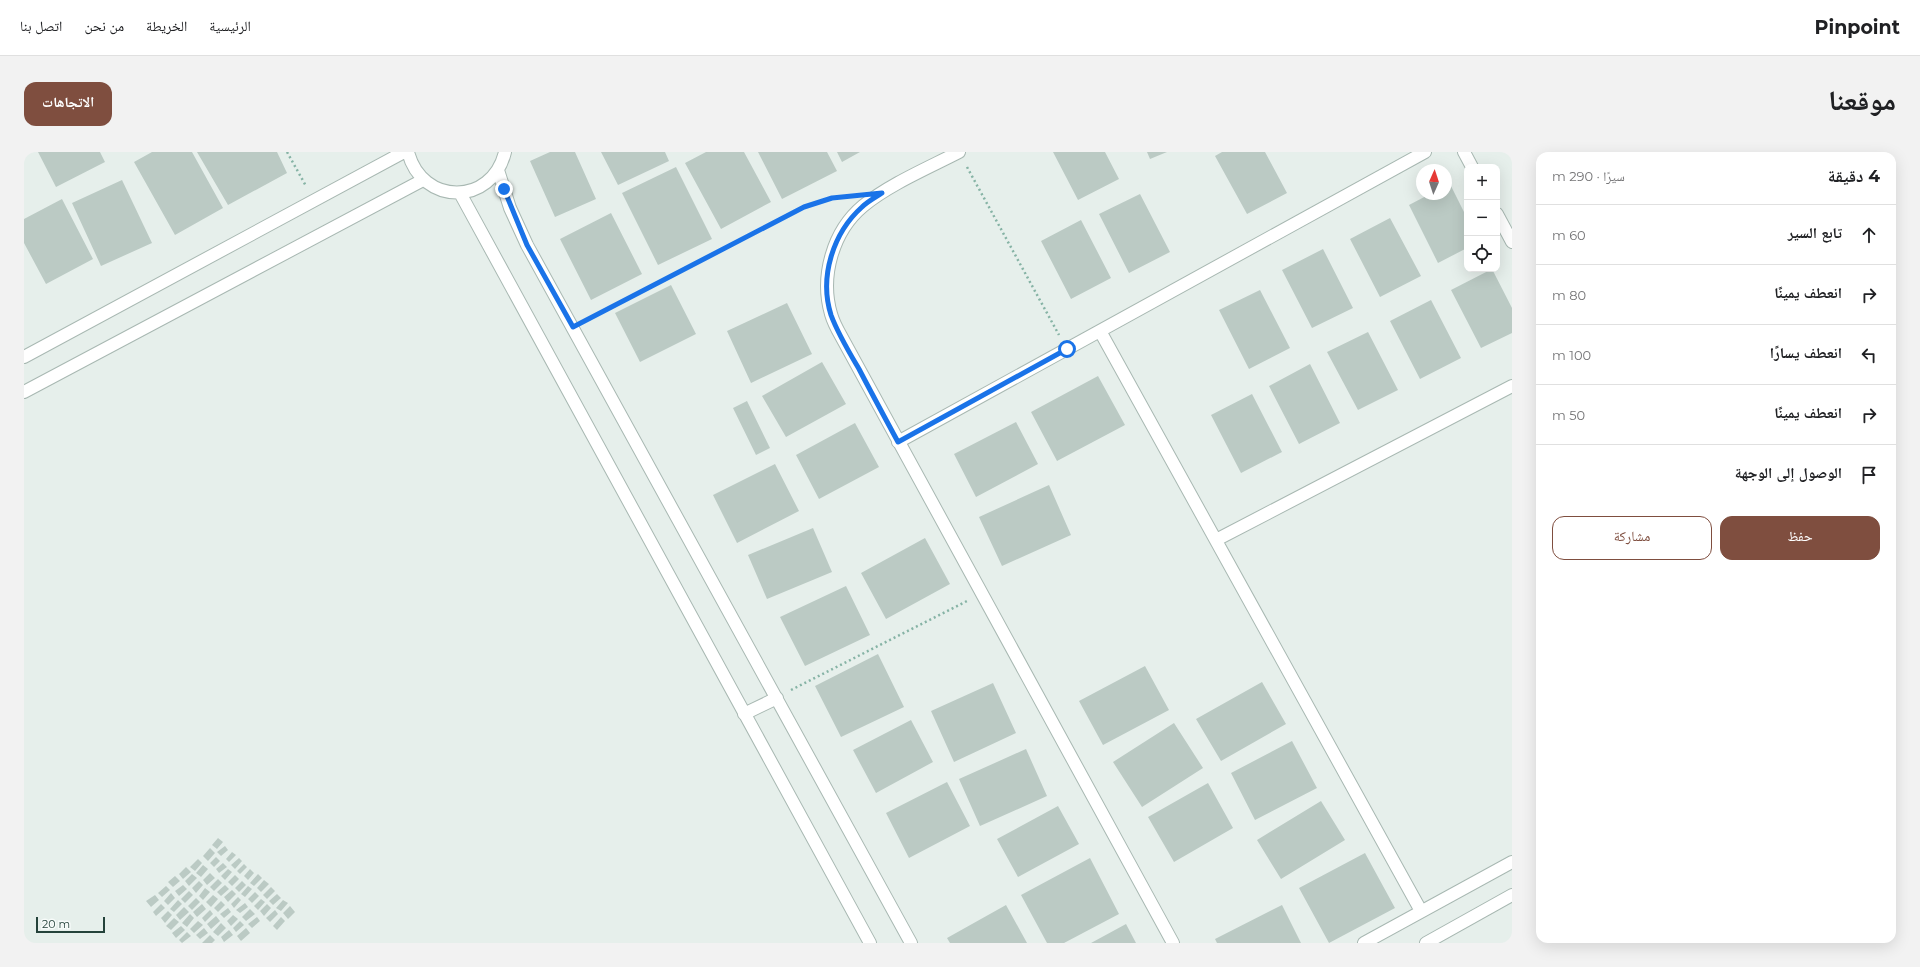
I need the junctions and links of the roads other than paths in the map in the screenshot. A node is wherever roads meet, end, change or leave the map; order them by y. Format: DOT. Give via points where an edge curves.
graph roads {
  1 [pos="404,152"];
  2 [pos="408,152"];
  3 [pos="505,152"];
  4 [pos="959,152"];
  5 [pos="1425,152"];
  6 [pos="1464,152"];
  7 [pos="1470,164"];
  8 [pos="498,170"];
  9 [pos="422,180"];
  10 [pos="460,193"];
  11 [pos="1500,220"];
  12 [pos="1512,242"];
  13 [pos="1100,331"];
  14 [pos="24,356"];
  15 [pos="1512,386"];
  16 [pos="24,392"];
  17 [pos="898,442"];
  18 [pos="1216,540"];
  19 [pos="776,698"];
  20 [pos="744,714"];
  21 [pos="1512,862"];
  22 [pos="1512,896"];
  23 [pos="1421,911"];
  24 [pos="870,943"];
  25 [pos="911,943"];
  26 [pos="1173,943"];
  27 [pos="1364,943"];
  28 [pos="1426,943"];
  1 -- 14 [label="street"];
  2 -- 9 [label="street"];
  3 -- 8 [label="street"];
  4 -- 17 [label="street" via="882,193 863,206 847,224 835,244 828,267 827,291 831,314 840,336"];
  5 -- 13 [label="street"];
  6 -- 7 [label="street"];
  8 -- 10 [label="street" via="488,182"];
  8 -- 19 [label="street" via="510,208 527,245"];
  9 -- 10 [label="street" via="434,188"];
  9 -- 16 [label="street"];
  10 -- 20 [label="street"];
  11 -- 12 [label="street"];
  13 -- 17 [label="street"];
  13 -- 18 [label="street"];
  15 -- 18 [label="street"];
  17 -- 26 [label="street"];
  18 -- 23 [label="street"];
  19 -- 20 [label="street"];
  19 -- 25 [label="street"];
  20 -- 24 [label="street"];
  21 -- 23 [label="street"];
  22 -- 28 [label="street"];
  23 -- 27 [label="street"];
}
